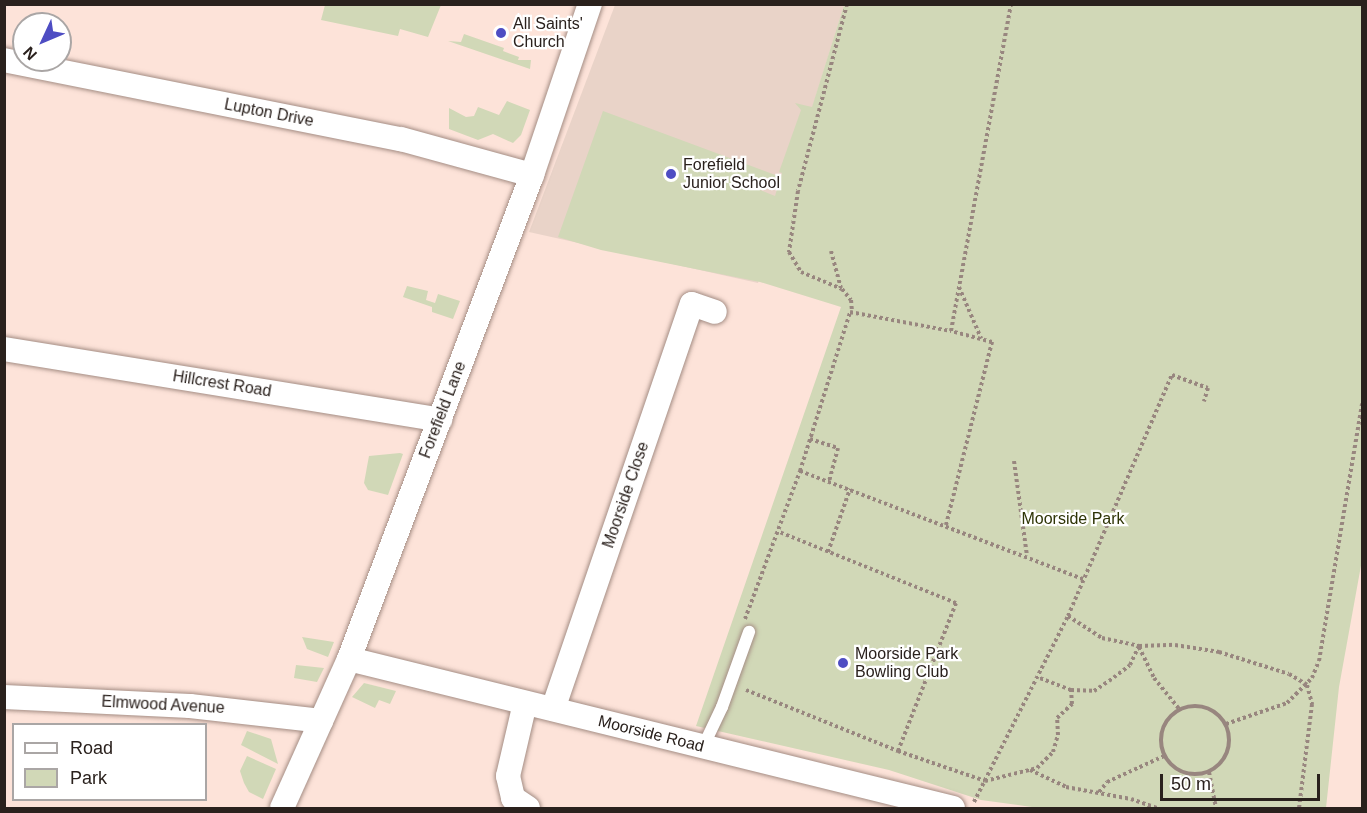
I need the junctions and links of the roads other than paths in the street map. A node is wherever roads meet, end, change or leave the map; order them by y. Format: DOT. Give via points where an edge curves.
graph roads {
  1 [pos="590,4"];
  2 [pos="4,60"];
  3 [pos="532,175"];
  4 [pos="715,312"];
  5 [pos="4,349"];
  6 [pos="440,420"];
  7 [pos="749,632"];
  8 [pos="349,658"];
  9 [pos="4,697"];
  10 [pos="525,704"];
  11 [pos="552,709"];
  12 [pos="321,721"];
  13 [pos="703,747"];
  14 [pos="902,801"];
  15 [pos="963,805"];
  16 [pos="282,808"];
  17 [pos="528,808"];
  1 -- 3 [label="street, Forefield Lane"];
  2 -- 3 [label="street, Lupton Drive" via="401,139"];
  3 -- 6 [label="street, Forefield Lane"];
  4 -- 11 [label="street, Moorside Close" via="692,304"];
  5 -- 6 [label="street, Hillcrest Road"];
  6 -- 8 [label="street, Forefield Lane"];
  7 -- 13 [label="lane"];
  8 -- 10 [label="street, Moorside Road"];
  8 -- 12 [label="street, Forefield Lane"];
  9 -- 12 [label="street, Elmwood Avenue" via="201,706"];
  10 -- 11 [label="street, Moorside Road"];
  10 -- 17 [label="street" via="508,776 513,798"];
  11 -- 13 [label="street, Moorside Road"];
  12 -- 16 [label="street, Forefield Lane"];
  13 -- 14 [label="street, Moorside Road"];
  14 -- 15 [label="street, Moorside Road"];
}
